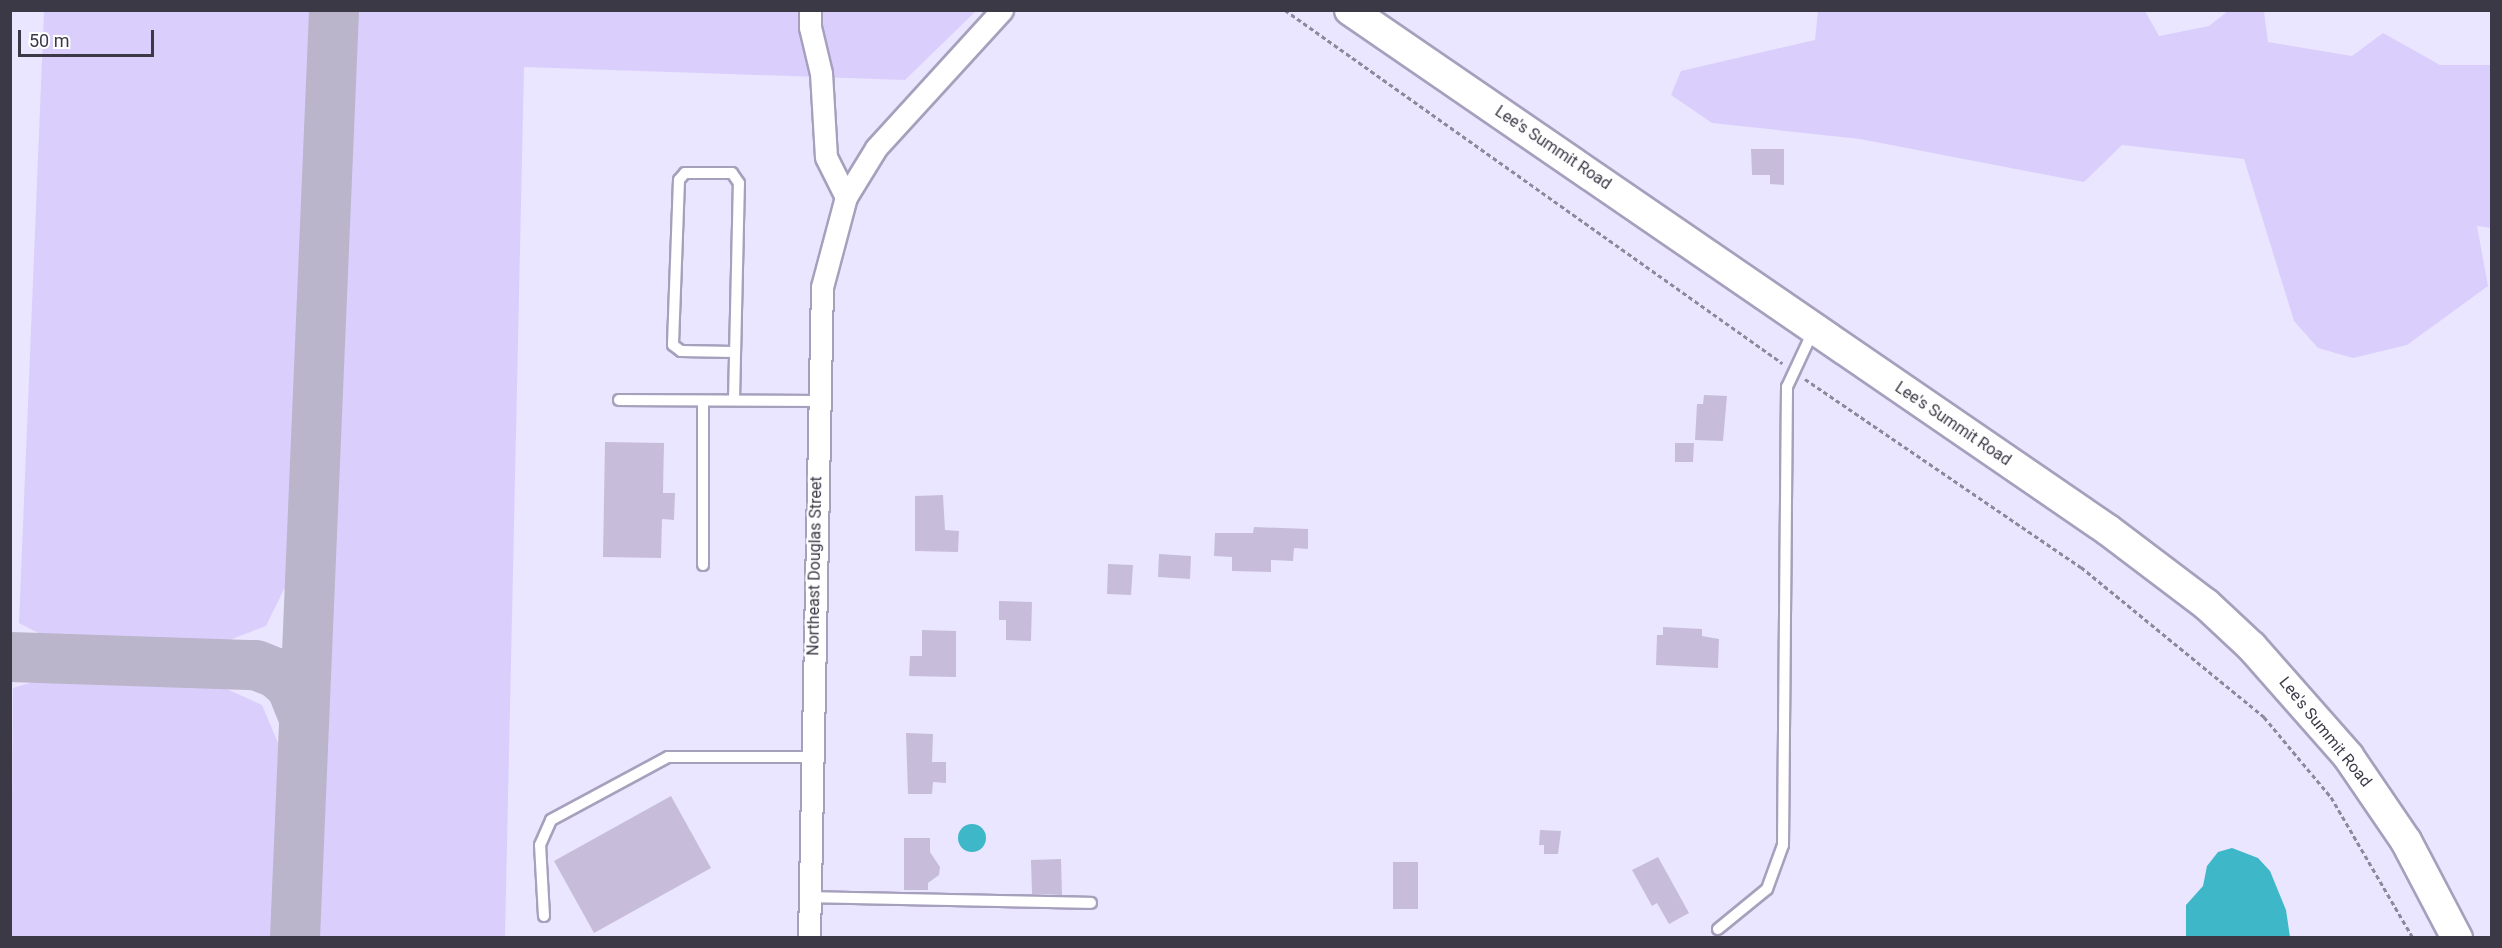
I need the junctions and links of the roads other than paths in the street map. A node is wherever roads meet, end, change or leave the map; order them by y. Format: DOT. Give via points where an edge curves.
graph roads {
  1 [pos="810,10"];
  2 [pos="1002,10"];
  3 [pos="1350,10"];
  4 [pos="846,197"];
  5 [pos="1814,329"];
  6 [pos="734,352"];
  7 [pos="619,399"];
  8 [pos="734,400"];
  9 [pos="703,401"];
  10 [pos="818,401"];
  11 [pos="703,565"];
  12 [pos="812,758"];
  13 [pos="809,897"];
  14 [pos="1091,903"];
  15 [pos="544,916"];
  16 [pos="1718,929"];
  17 [pos="809,938"];
  18 [pos="2457,938"];
  1 -- 4 [label="street" via="821,74 826,157"];
  2 -- 4 [label="street, Northeast Douglas Street" via="876,148"];
  3 -- 5 [label="main road, Lee's Summit Road"];
  4 -- 10 [label="street, Northeast Douglas Street" via="822,287"];
  5 -- 16 [label="lane" via="1791,370 1786,425 1783,845 1767,889"];
  5 -- 18 [label="main road, Lee's Summit Road" via="2158,565 2252,647 2322,724 2378,798 2406,841"];
  6 -- 6 [label="lane" via="739,183 732,173 685,173 679,180 673,345 681,351"];
  6 -- 8 [label="lane"];
  7 -- 9 [label="lane"];
  8 -- 9 [label="lane"];
  8 -- 10 [label="lane"];
  9 -- 11 [label="lane"];
  10 -- 12 [label="street, Northeast Douglas Street"];
  12 -- 13 [label="street, Northeast Douglas Street"];
  12 -- 15 [label="lane" via="668,757 551,820 540,845"];
  13 -- 14 [label="lane"];
  13 -- 17 [label="street, Northeast Douglas Street"];
}
